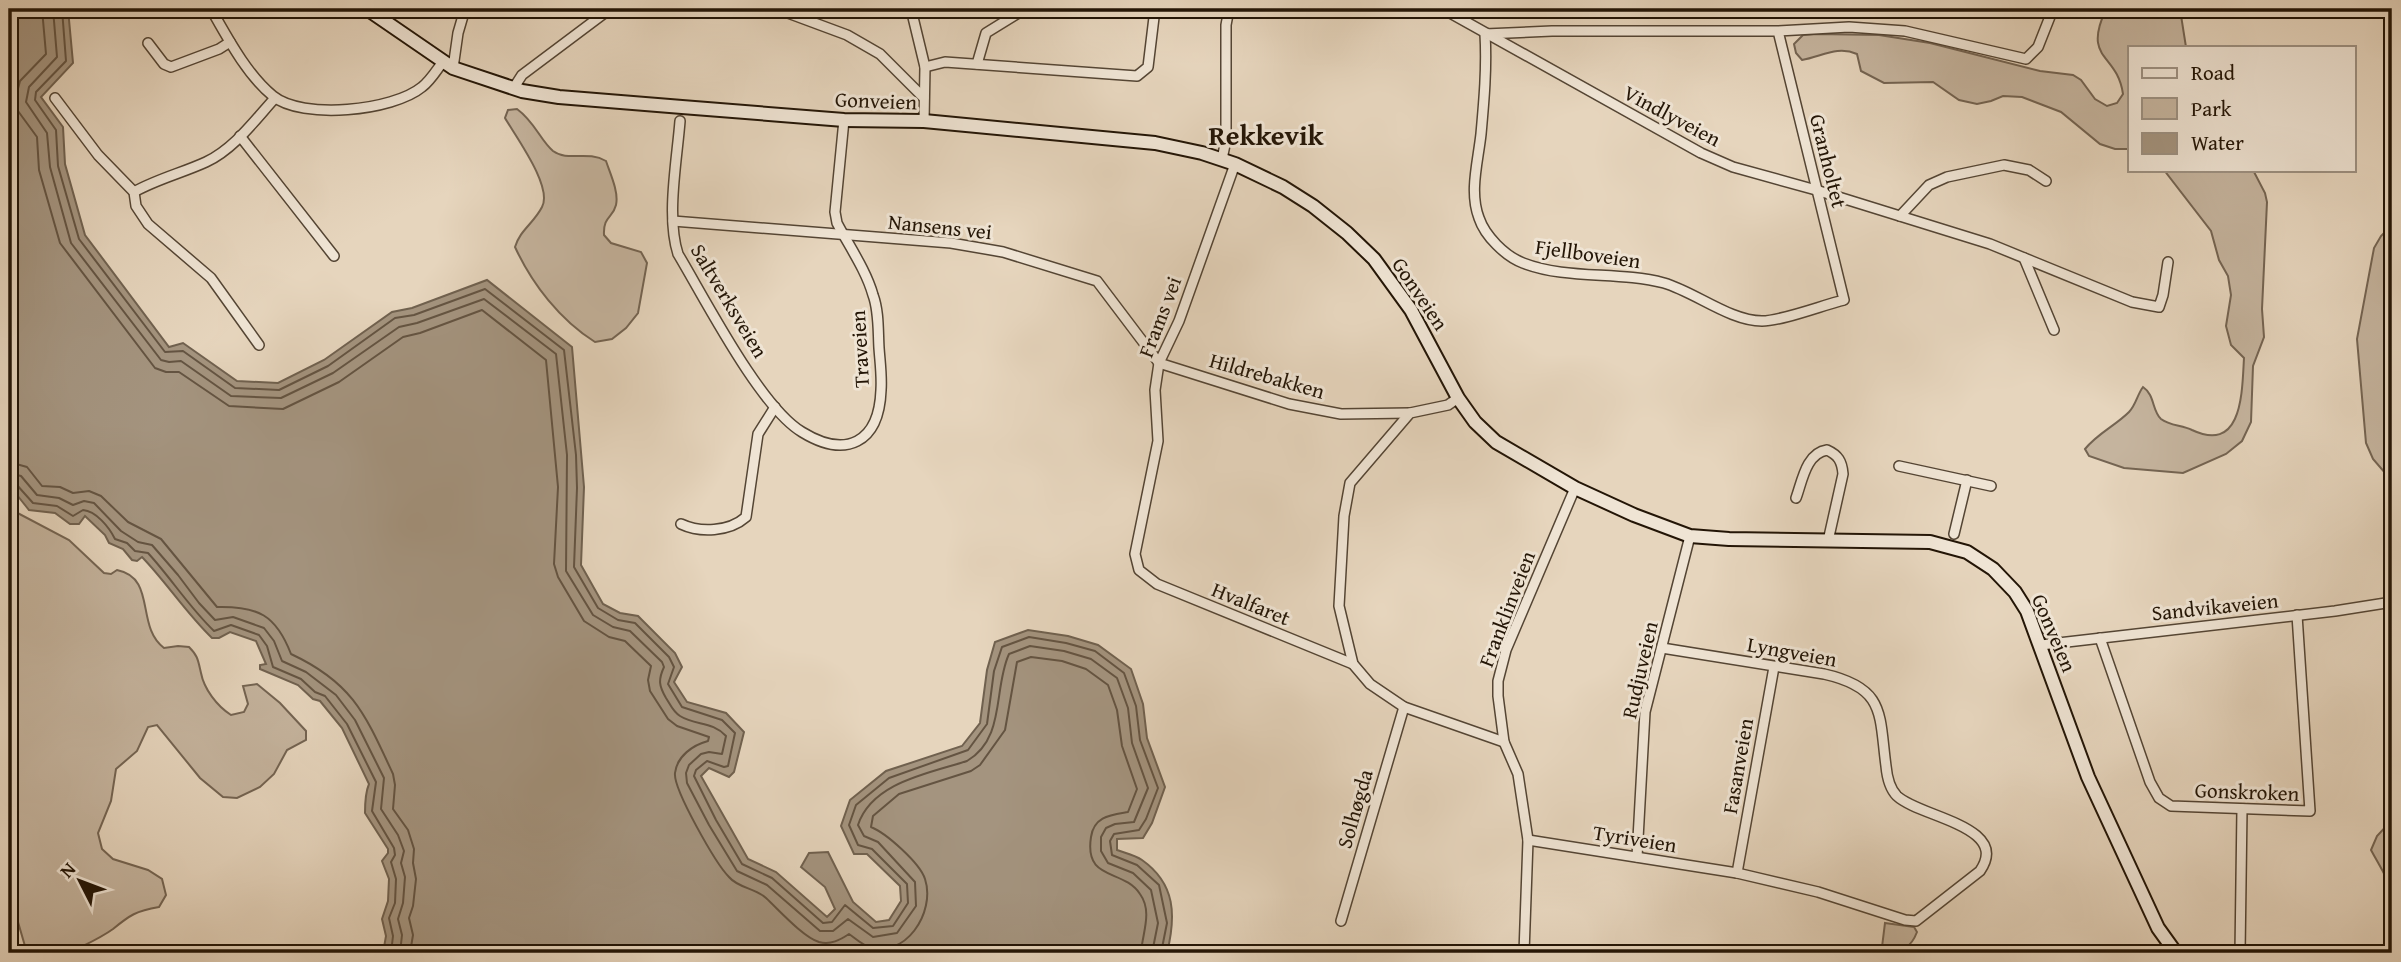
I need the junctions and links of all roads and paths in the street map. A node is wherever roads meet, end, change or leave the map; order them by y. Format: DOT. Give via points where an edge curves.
graph roads {
  1 [pos="211,9"];
  2 [pos="367,9"];
  3 [pos="465,9"];
  4 [pos="610,9"];
  5 [pos="777,9"];
  6 [pos="911,9"];
  7 [pos="1025,9"];
  8 [pos="1155,9"];
  9 [pos="1229,9"];
  10 [pos="1443,9"];
  11 [pos="2053,9"];
  12 [pos="1778,30"];
  13 [pos="1486,34"];
  14 [pos="230,42"];
  15 [pos="148,43"];
  16 [pos="977,64"];
  17 [pos="448,66"];
  18 [pos="925,67"];
  19 [pos="513,89"];
  20 [pos="55,98"];
  21 [pos="275,98"];
  22 [pos="924,98"];
  23 [pos="844,120"];
  24 [pos="680,121"];
  25 [pos="924,121"];
  26 [pos="240,136"];
  27 [pos="1222,159"];
  28 [pos="1235,164"];
  29 [pos="2046,181"];
  30 [pos="1816,190"];
  31 [pos="134,192"];
  32 [pos="1900,216"];
  33 [pos="673,221"];
  34 [pos="844,236"];
  35 [pos="334,256"];
  36 [pos="2024,258"];
  37 [pos="2168,262"];
  38 [pos="1844,300"];
  39 [pos="2054,330"];
  40 [pos="259,345"];
  41 [pos="1159,363"];
  42 [pos="1458,398"];
  43 [pos="775,407"];
  44 [pos="1410,413"];
  45 [pos="846,446"];
  46 [pos="1899,466"];
  47 [pos="1966,480"];
  48 [pos="1991,486"];
  49 [pos="1575,488"];
  50 [pos="1796,498"];
  51 [pos="681,524"];
  52 [pos="1954,534"];
  53 [pos="1690,536"];
  54 [pos="1828,541"];
  55 [pos="1139,570"];
  56 [pos="2392,602"];
  57 [pos="2297,615"];
  58 [pos="2100,638"];
  59 [pos="2041,645"];
  60 [pos="1662,648"];
  61 [pos="1353,664"];
  62 [pos="1774,667"];
  63 [pos="1404,707"];
  64 [pos="1504,742"];
  65 [pos="2242,809"];
  66 [pos="1528,840"];
  67 [pos="1637,857"];
  68 [pos="1737,873"];
  69 [pos="1341,922"];
  70 [pos="1524,953"];
  71 [pos="2176,953"];
  72 [pos="2240,953"];
  1 -- 14 [label="street"];
  2 -- 17 [label="street, Gonveien"];
  3 -- 17 [label="street"];
  4 -- 19 [label="street" via="522,75"];
  5 -- 22 [label="street" via="848,35 880,54"];
  6 -- 18 [label="street"];
  7 -- 16 [label="street" via="986,33"];
  8 -- 16 [label="street" via="1148,67 1137,76"];
  9 -- 27 [label="street"];
  10 -- 13 [label="street, Vindlyveien"];
  11 -- 12 [label="street" via="2038,47 2026,60 1905,32 1849,27"];
  12 -- 13 [label="street"];
  12 -- 30 [label="street, Granholtet"];
  13 -- 30 [label="street, Vindlyveien" via="1701,153 1733,167"];
  13 -- 38 [label="street, Fjellboveien" via="1475,206 1489,235 1505,251 1520,262 1546,270 1662,283 1751,320 1765,321"];
  14 -- 15 [label="street" via="171,67 163,64"];
  14 -- 21 [label="street"];
  16 -- 18 [label="street" via="945,62"];
  17 -- 19 [label="street, Gonveien"];
  17 -- 21 [label="street" via="415,92 364,107 312,109"];
  18 -- 22 [label="street"];
  19 -- 23 [label="street, Gonveien" via="559,97"];
  20 -- 31 [label="street" via="97,155"];
  21 -- 26 [label="street"];
  22 -- 25 [label="street"];
  23 -- 25 [label="street, Gonveien"];
  23 -- 34 [label="street, Traveien" via="835,212"];
  24 -- 33 [label="street, Saltverksveien"];
  25 -- 27 [label="street, Gonveien" via="1156,143"];
  26 -- 31 [label="street" via="208,161"];
  26 -- 35 [label="street"];
  27 -- 28 [label="street, Gonveien"];
  28 -- 41 [label="street, Frams vei" via="1179,321"];
  28 -- 42 [label="street, Gonveien" via="1313,206 1374,259 1422,327"];
  29 -- 32 [label="street" via="2029,170 2004,165 1947,177 1929,185"];
  30 -- 32 [label="street, Vindlyveien"];
  30 -- 38 [label="street, Granholtet"];
  31 -- 40 [label="street" via="136,206 148,224 211,278"];
  32 -- 36 [label="street, Vindlyveien"];
  33 -- 34 [label="street, Nansens vei"];
  33 -- 43 [label="street, Saltverksveien" via="678,254"];
  34 -- 41 [label="street, Nansens vei" via="951,243 1003,252 1097,281"];
  34 -- 45 [label="street, Traveien" via="874,295 881,376 876,417 862,437"];
  36 -- 37 [label="street, Vindlyveien" via="2132,302 2159,307"];
  36 -- 39 [label="street"];
  41 -- 44 [label="street, Hildrebakken" via="1289,404 1341,414"];
  41 -- 55 [label="street, Frams vei" via="1155,390 1158,441 1135,554"];
  42 -- 44 [label="street, Hildrebakken" via="1448,405"];
  42 -- 49 [label="street, Gonveien" via="1496,442"];
  43 -- 45 [label="street, Saltverksveien" via="800,431 826,444"];
  43 -- 51 [label="street" via="758,433 746,517 708,530"];
  44 -- 61 [label="street" via="1350,483 1339,606"];
  46 -- 47 [label="street"];
  47 -- 48 [label="street"];
  47 -- 52 [label="street"];
  49 -- 53 [label="street, Gonveien"];
  49 -- 64 [label="street, Franklinveien" via="1501,664 1498,696"];
  50 -- 54 [label="street" via="1816,454 1827,450 1839,458 1843,474"];
  53 -- 54 [label="street, Gonveien"];
  53 -- 60 [label="street, Rudjuveien"];
  54 -- 59 [label="street, Gonveien" via="1930,542 1967,552 1993,569 2015,592"];
  55 -- 61 [label="street, Hvalfaret" via="1182,596"];
  56 -- 57 [label="street, Sandvikaveien"];
  57 -- 58 [label="street, Sandvikaveien"];
  57 -- 65 [label="street, Gonskroken" via="2310,811"];
  58 -- 59 [label="street, Sandvikaveien"];
  58 -- 65 [label="street, Gonskroken" via="2159,798 2171,806"];
  59 -- 71 [label="street, Gonveien" via="2088,777 2158,928"];
  60 -- 62 [label="street, Lyngveien"];
  60 -- 67 [label="street, Rudjuveien" via="1645,712"];
  61 -- 63 [label="street" via="1370,684"];
  62 -- 68 [label="street, Fasanveien"];
  62 -- 68 [label="street, Lyngveien" via="1844,679 1864,690 1881,720 1892,791 1901,800 1969,830 1981,839 1987,862 1916,920 1897,919 1818,892"];
  63 -- 64 [label="street"];
  63 -- 69 [label="street, Solhøgda"];
  64 -- 66 [label="street, Franklinveien" via="1518,774"];
  65 -- 72 [label="street"];
  66 -- 67 [label="street, Tyriveien"];
  66 -- 70 [label="street, Franklinveien"];
  67 -- 68 [label="street, Tyriveien"];
}
